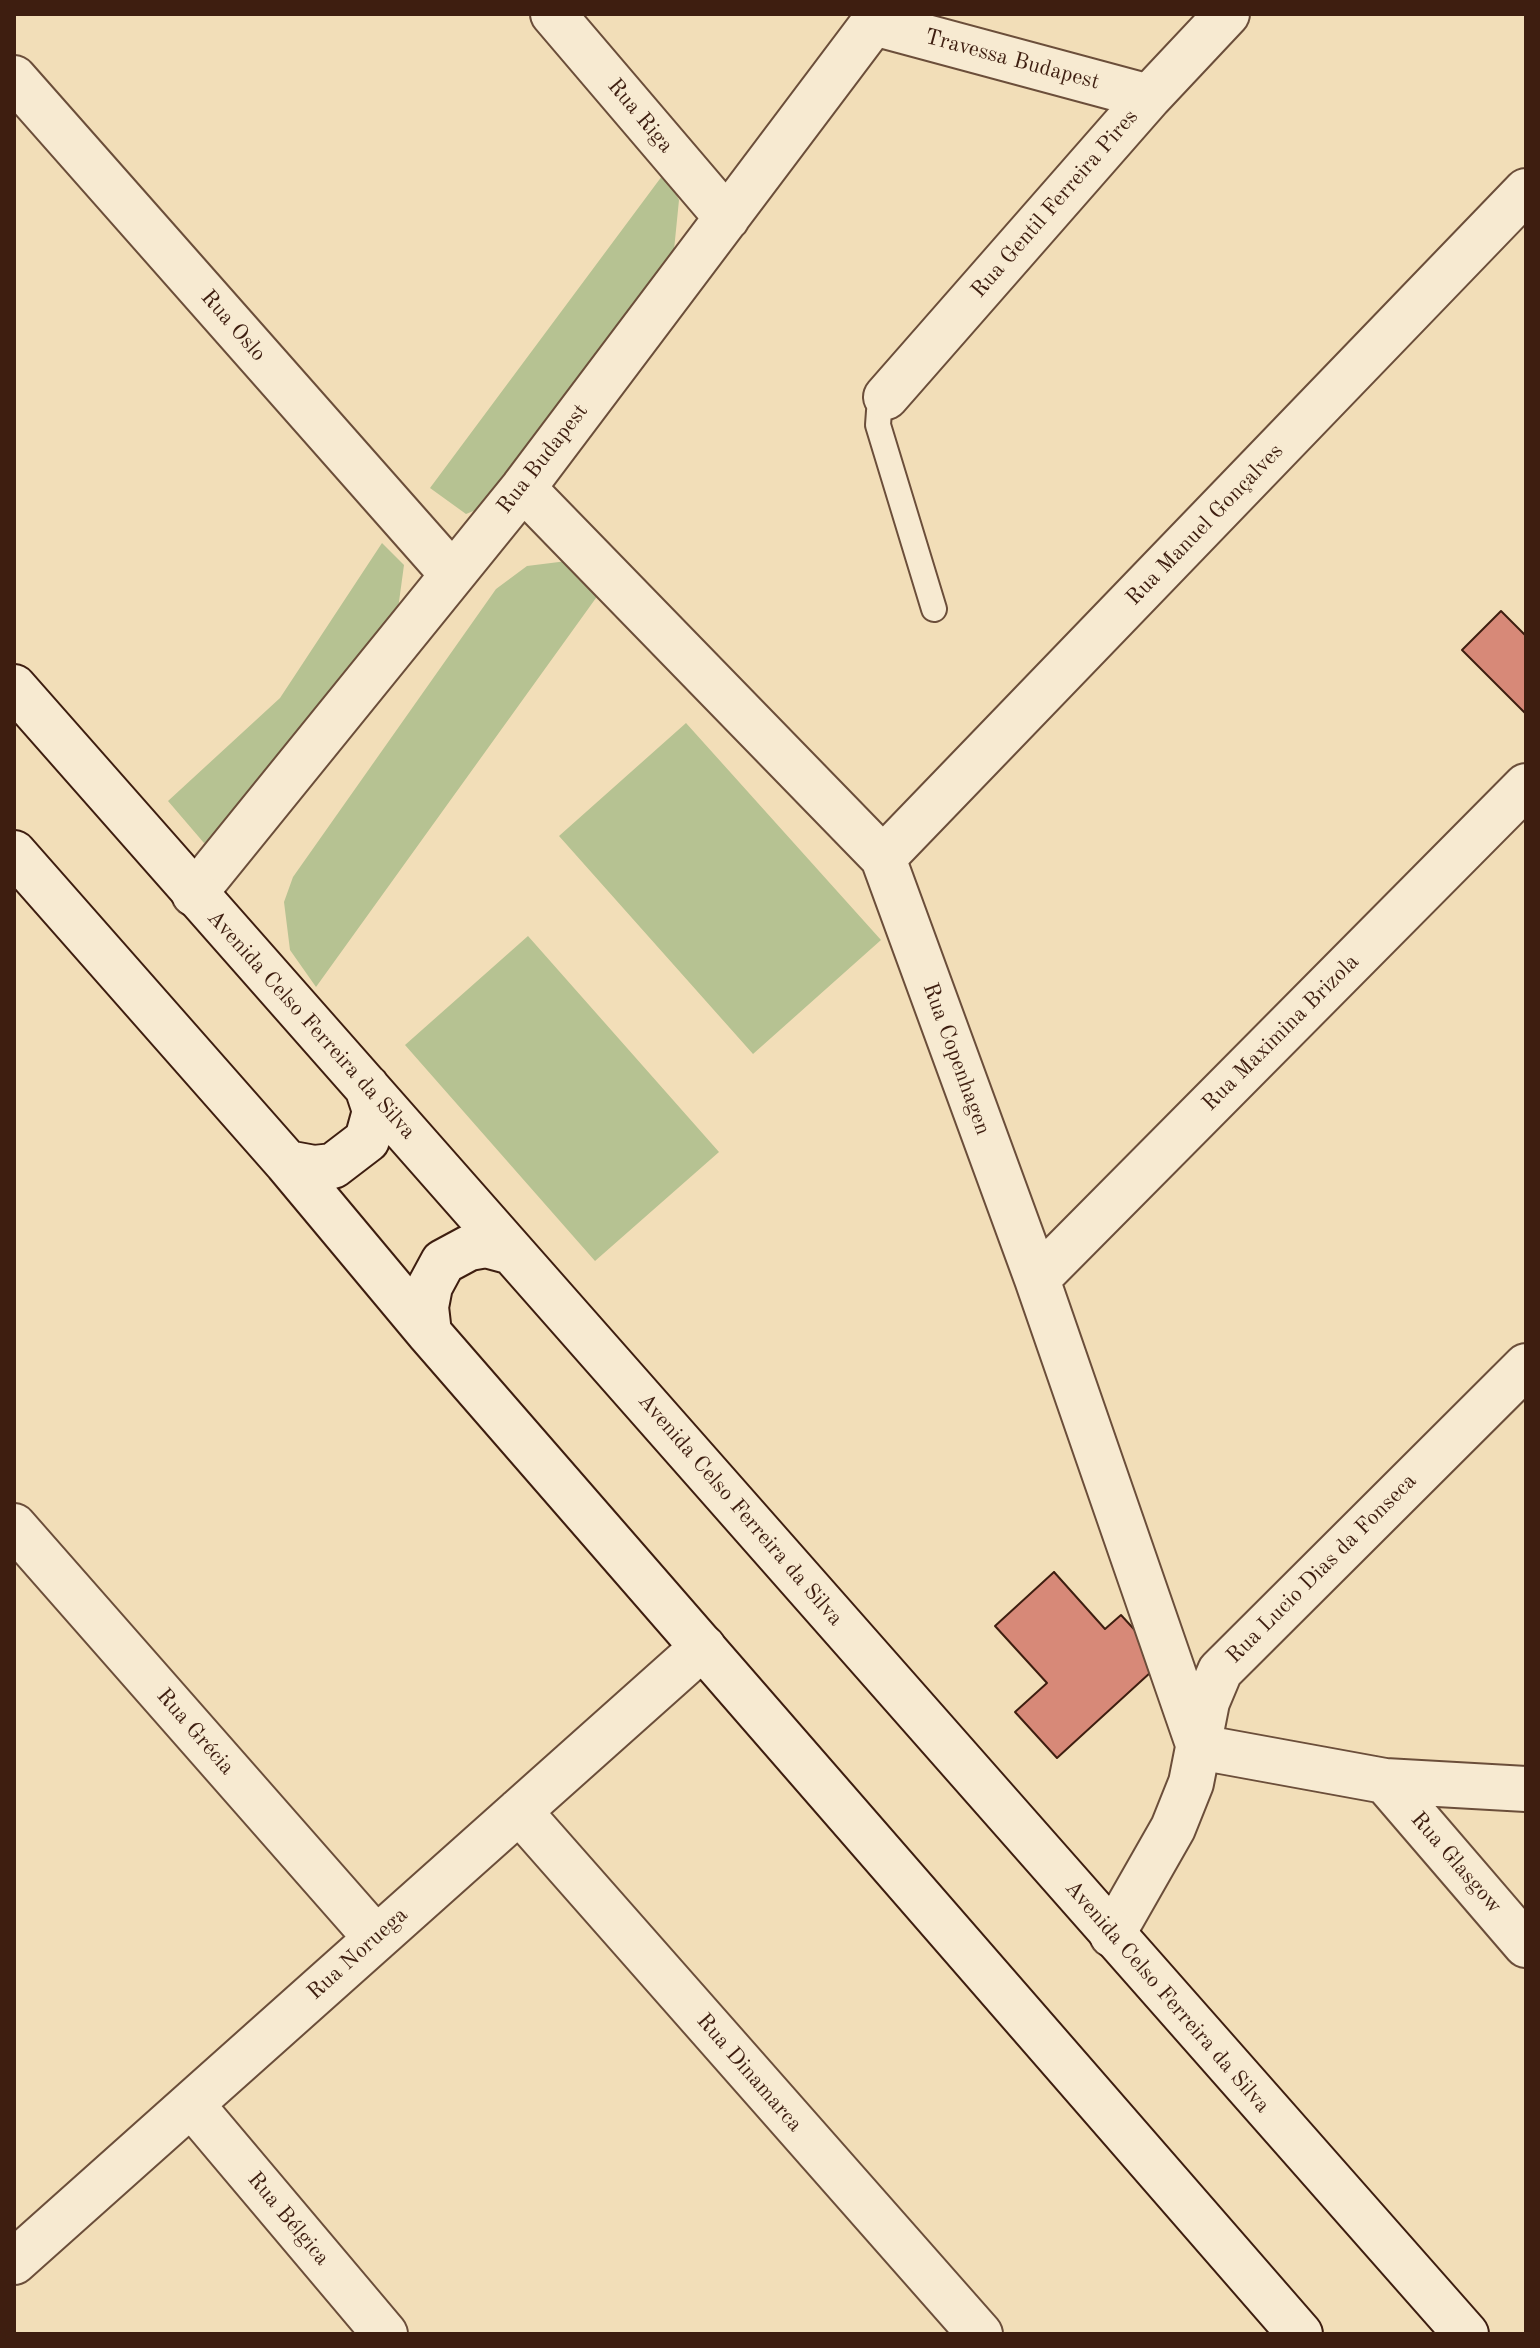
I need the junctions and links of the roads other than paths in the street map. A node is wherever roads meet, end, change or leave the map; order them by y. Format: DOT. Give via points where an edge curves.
graph roads {
  1 [pos="553,14"];
  2 [pos="1227,14"];
  3 [pos="877,18"];
  4 [pos="14,78"];
  5 [pos="1149,97"];
  6 [pos="1526,191"];
  7 [pos="727,218"];
  8 [pos="886,397"];
  9 [pos="523,488"];
  10 [pos="452,574"];
  11 [pos="934,609"];
  12 [pos="14,687"];
  13 [pos="1526,786"];
  14 [pos="14,853"];
  15 [pos="883,858"];
  16 [pos="194,894"];
  17 [pos="367,1087"];
  18 [pos="287,1163"];
  19 [pos="512,1252"];
  20 [pos="1037,1279"];
  21 [pos="429,1333"];
  22 [pos="1526,1366"];
  23 [pos="14,1526"];
  24 [pos="703,1647"];
  25 [pos="1199,1747"];
  26 [pos="1385,1781"];
  27 [pos="1526,1789"];
  28 [pos="519,1811"];
  29 [pos="1112,1935"];
  30 [pos="376,1938"];
  31 [pos="1526,1945"];
  32 [pos="191,2104"];
  33 [pos="22,2238"];
  34 [pos="385,2334"];
  35 [pos="980,2334"];
  36 [pos="1300,2334"];
  37 [pos="1466,2334"];
  1 -- 7 [label="street, Rua Riga"];
  2 -- 5 [label="street, Rua Gentil Ferreira Pires"];
  3 -- 5 [label="street, Travessa Budapest"];
  3 -- 7 [label="street, Rua Budapest"];
  4 -- 10 [label="street, Rua Oslo"];
  5 -- 8 [label="street, Rua Gentil Ferreira Pires"];
  6 -- 15 [label="street, Rua Manuel Gonçalves"];
  7 -- 9 [label="street, Rua Budapest"];
  8 -- 11 [label="lane" via="878,425"];
  9 -- 10 [label="street, Rua Budapest"];
  9 -- 15 [label="street, Rua Copenhagen"];
  10 -- 16 [label="street, Rua Budapest"];
  12 -- 16 [label="street, Avenida Celso Ferreira da Silva"];
  13 -- 20 [label="street, Rua Maximina Brizola"];
  14 -- 18 [label="street"];
  15 -- 20 [label="street, Rua Copenhagen"];
  16 -- 17 [label="street, Avenida Celso Ferreira da Silva"];
  17 -- 18 [label="street" via="375,1111 367,1140 333,1166"];
  17 -- 19 [label="street, Avenida Celso Ferreira da Silva"];
  18 -- 21 [label="street"];
  19 -- 21 [label="street" via="486,1245 443,1262 430,1286"];
  19 -- 29 [label="street, Avenida Celso Ferreira da Silva"];
  20 -- 25 [label="street, Rua Copenhagen"];
  21 -- 24 [label="street"];
  22 -- 25 [label="street, Rua Lucio Dias da Fonseca" via="1220,1671 1207,1702"];
  23 -- 30 [label="street, Rua Grécia"];
  24 -- 28 [label="street, Rua Noruega"];
  24 -- 36 [label="street"];
  25 -- 26 [label="street"];
  25 -- 29 [label="street, Rua Lucio Dias da Fonseca" via="1173,1828"];
  26 -- 27 [label="street"];
  26 -- 31 [label="street, Rua Glasgow"];
  28 -- 30 [label="street, Rua Noruega"];
  28 -- 35 [label="street, Rua Dinamarca"];
  29 -- 37 [label="street, Avenida Celso Ferreira da Silva"];
  30 -- 32 [label="street, Rua Noruega"];
  32 -- 33 [label="street, Rua Noruega"];
  32 -- 34 [label="street, Rua Bélgica"];
}
